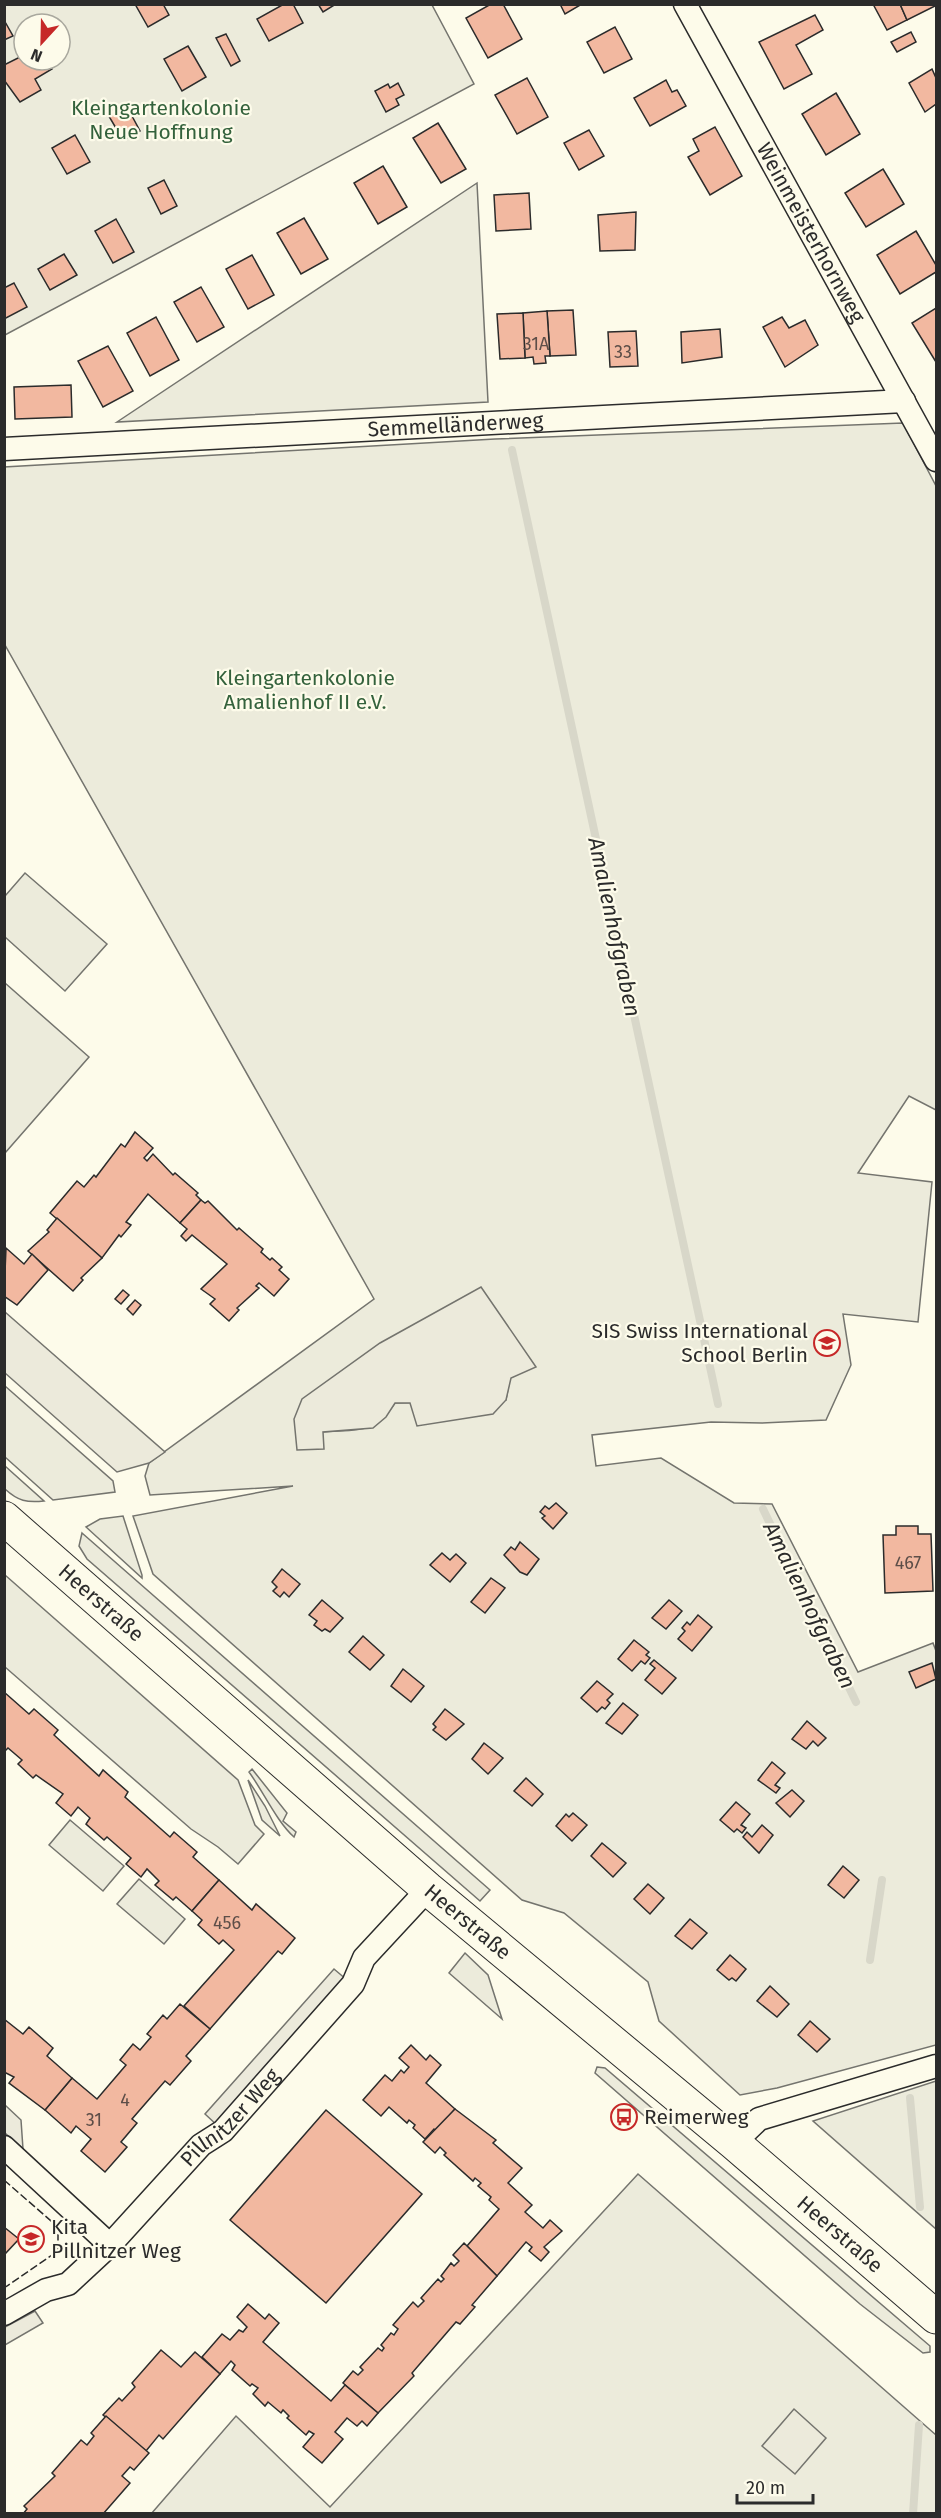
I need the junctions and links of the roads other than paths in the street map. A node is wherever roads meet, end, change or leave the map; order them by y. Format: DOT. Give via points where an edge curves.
graph roads {
  1 [pos="686,4"];
  2 [pos="904,401"];
  3 [pos="4,449"];
  4 [pos="936,460"];
  5 [pos="4,1518"];
  6 [pos="428,1889"];
  7 [pos="936,2066"];
  8 [pos="734,2143"];
  9 [pos="4,2147"];
  10 [pos="110,2246"];
  11 [pos="4,2313"];
  12 [pos="936,2317"];
  1 -- 2 [label="street, Weinmeisterhornweg"];
  2 -- 3 [label="street, Semmelländerweg"];
  2 -- 4 [label="street, Weinmeisterhornweg"];
  5 -- 6 [label="main road, Heerstraße"];
  6 -- 8 [label="main road, Heerstraße"];
  6 -- 10 [label="street, Pillnitzer Weg" via="364,1958 353,1983 223,2131 201,2145"];
  7 -- 8 [label="street" via="759,2119"];
  8 -- 12 [label="main road, Heerstraße"];
  9 -- 10 [label="street"];
  10 -- 11 [label="street, Pillnitzer Weg" via="68,2284 46,2290"];
}
